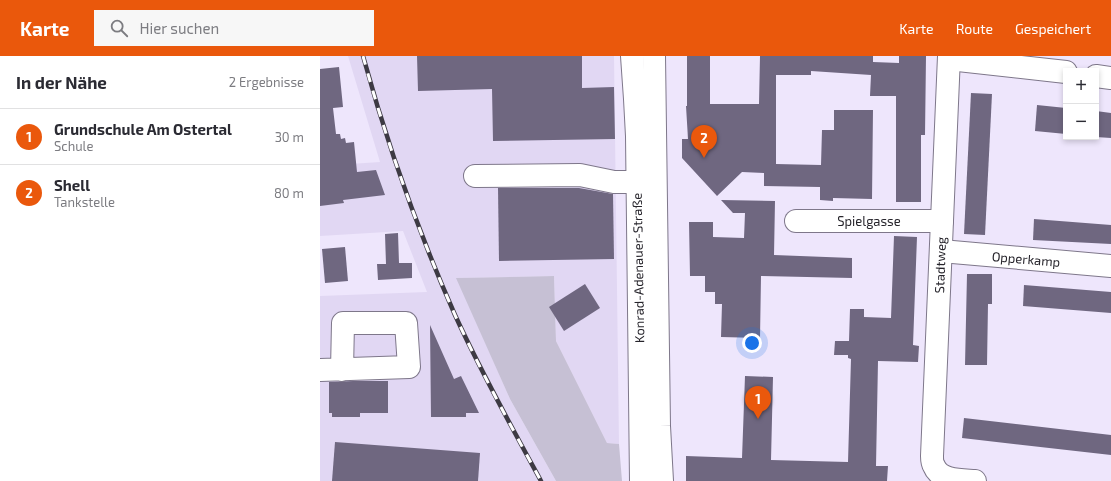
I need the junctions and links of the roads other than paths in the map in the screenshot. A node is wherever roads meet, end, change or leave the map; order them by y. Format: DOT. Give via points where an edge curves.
graph roads {
  1 [pos="632,56"];
  2 [pos="654,56"];
  3 [pos="949,57"];
  4 [pos="1063,72"];
  5 [pos="1099,76"];
  6 [pos="1111,78"];
  7 [pos="474,176"];
  8 [pos="637,182"];
  9 [pos="796,221"];
  10 [pos="942,221"];
  11 [pos="941,251"];
  12 [pos="1111,266"];
  13 [pos="320,370"];
  14 [pos="342,370"];
  15 [pos="641,481"];
  16 [pos="662,481"];
  17 [pos="975,481"];
  1 -- 8 [label="street, Konrad-Adenauer-Straße"];
  2 -- 16 [label="street, Konrad-Adenauer-Straße"];
  3 -- 4 [label="street"];
  3 -- 10 [label="street, Stadtweg"];
  5 -- 6 [label="street"];
  7 -- 8 [label="street" via="580,174 614,182"];
  8 -- 15 [label="street, Konrad-Adenauer-Straße"];
  9 -- 10 [label="street, Spielgasse"];
  10 -- 11 [label="street, Stadtweg"];
  11 -- 12 [label="street, Opperkamp"];
  11 -- 17 [label="street, Stadtweg" via="932,456 938,473 946,478"];
  13 -- 14 [label="street"];
}
